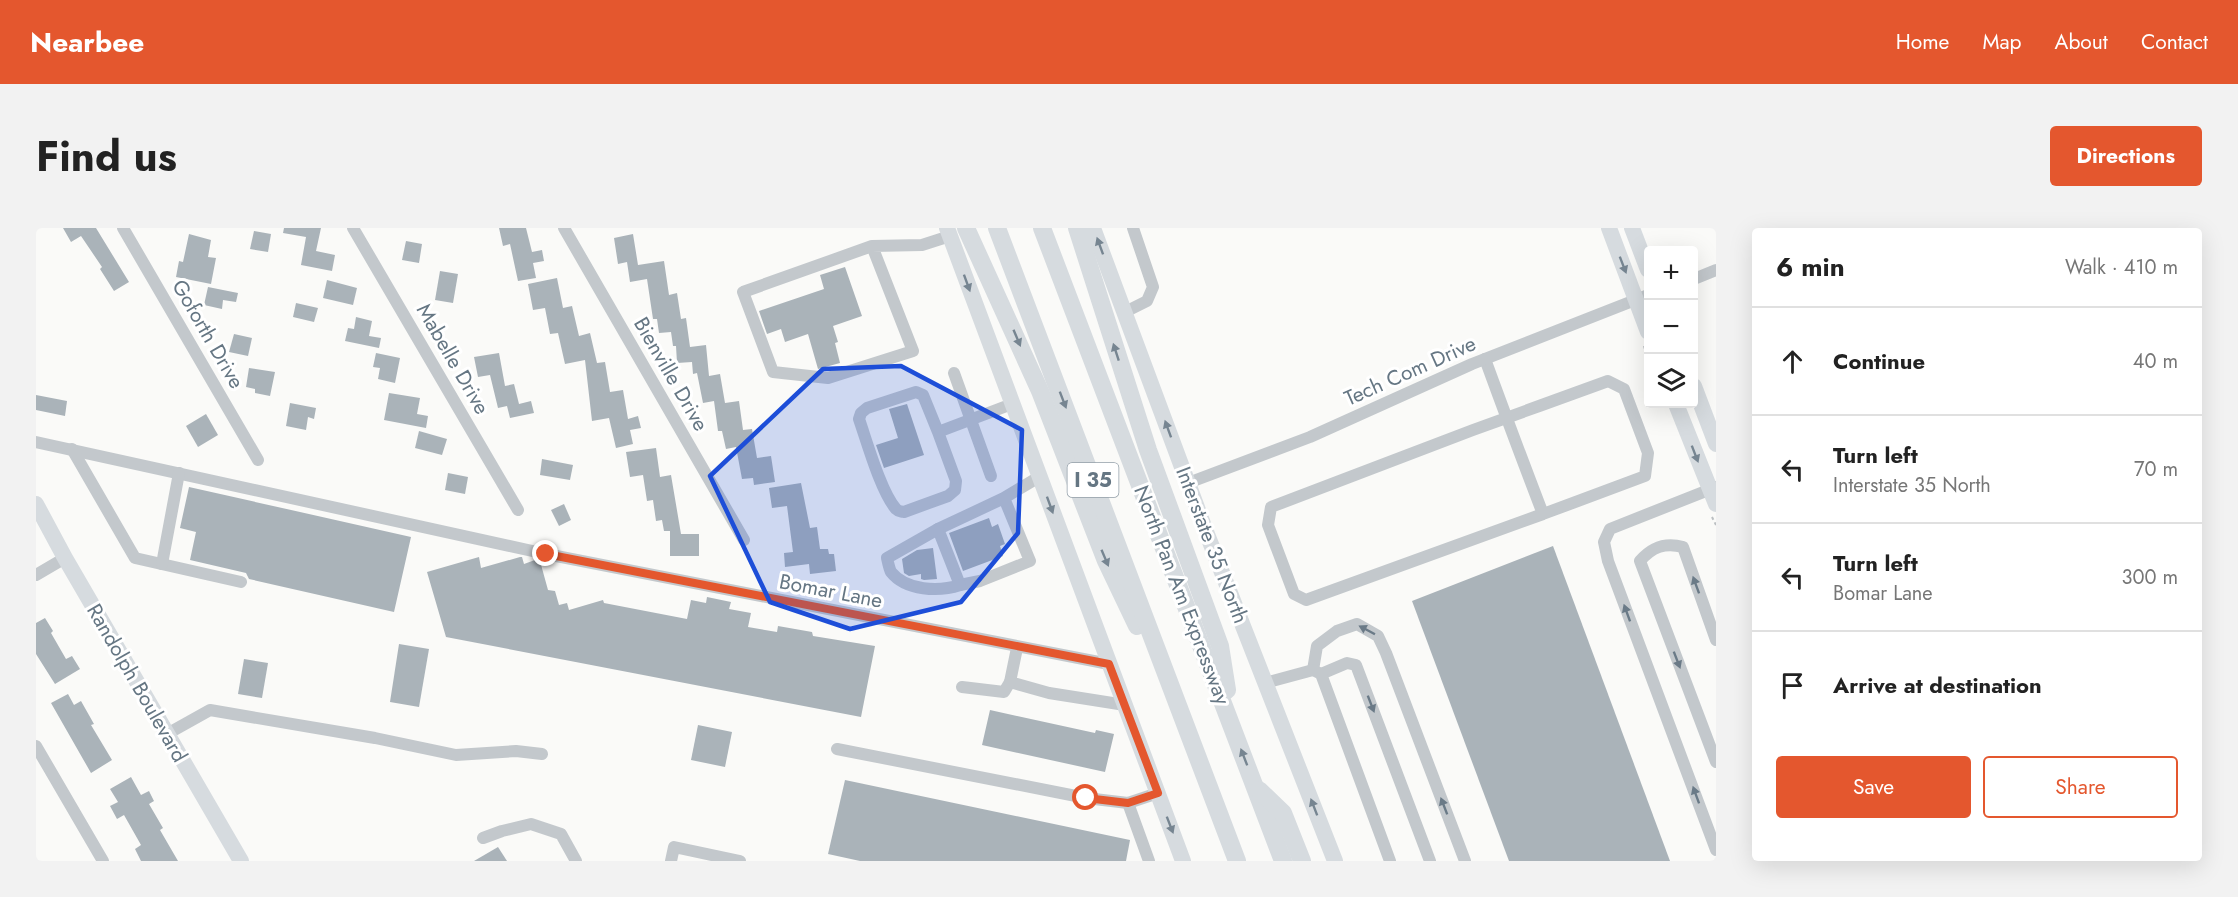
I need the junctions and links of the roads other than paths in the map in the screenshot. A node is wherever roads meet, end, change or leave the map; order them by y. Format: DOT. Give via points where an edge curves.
graph roads {
  1 [pos="123,228"];
  2 [pos="353,228"];
  3 [pos="564,228"];
  4 [pos="966,228"];
  5 [pos="997,228"];
  6 [pos="1042,228"];
  7 [pos="1077,228"];
  8 [pos="1093,228"];
  9 [pos="1132,228"];
  10 [pos="1609,228"];
  11 [pos="1632,228"];
  12 [pos="948,232"];
  13 [pos="872,246"];
  14 [pos="1644,260"];
  15 [pos="1716,270"];
  16 [pos="1698,277"];
  17 [pos="1642,298"];
  18 [pos="1125,312"];
  19 [pos="1485,359"];
  20 [pos="954,373"];
  21 [pos="1698,397"];
  22 [pos="1012,404"];
  23 [pos="1678,408"];
  24 [pos="1507,418"];
  25 [pos="970,420"];
  26 [pos="938,432"];
  27 [pos="36,442"];
  28 [pos="1716,444"];
  29 [pos="72,449"];
  30 [pos="258,460"];
  31 [pos="179,473"];
  32 [pos="991,476"];
  33 [pos="1040,477"];
  34 [pos="1188,483"];
  35 [pos="1714,494"];
  36 [pos="1004,498"];
  37 [pos="36,504"];
  38 [pos="518,510"];
  39 [pos="1543,514"];
  40 [pos="938,529"];
  41 [pos="744,540"];
  42 [pos="65,558"];
  43 [pos="162,564"];
  44 [pos="36,575"];
  45 [pos="242,582"];
  46 [pos="960,585"];
  47 [pos="1716,640"];
  48 [pos="1017,648"];
  49 [pos="1109,664"];
  50 [pos="1317,672"];
  51 [pos="1010,682"];
  52 [pos="1265,683"];
  53 [pos="962,687"];
  54 [pos="1125,705"];
  55 [pos="1233,728"];
  56 [pos="1189,733"];
  57 [pos="167,734"];
  58 [pos="36,746"];
  59 [pos="837,749"];
  60 [pos="542,754"];
  61 [pos="1197,756"];
  62 [pos="1716,762"];
  63 [pos="40,764"];
  64 [pos="1255,786"];
  65 [pos="1158,793"];
  66 [pos="1128,803"];
  67 [pos="483,838"];
  68 [pos="1716,850"];
  69 [pos="103,861"];
  70 [pos="241,861"];
  71 [pos="576,861"];
  72 [pos="671,861"];
  73 [pos="740,861"];
  74 [pos="1149,861"];
  75 [pos="1183,861"];
  76 [pos="1227,861"];
  77 [pos="1237,861"];
  78 [pos="1283,861"];
  79 [pos="1302,861"];
  80 [pos="1335,861"];
  81 [pos="1390,861"];
  82 [pos="1430,861"];
  83 [pos="1465,861"];
  1 -- 30 [label="street, Goforth Drive"];
  2 -- 38 [label="street, Mabelle Drive"];
  3 -- 41 [label="street, Bienville Drive"];
  4 -- 56 [label="highway, one-way" via="1040,391 1106,561"];
  5 -- 56 [label="highway, North Pan Am Expressway / I 35, one-way"];
  6 -- 55 [label="highway, North Pan Am Expressway / I 35"];
  55 -- 7 [label="highway, one-way" via="1220,646 1148,450"];
  18 -- 8 [label="main road, Interstate 35 North, one-way"];
  9 -- 18 [label="street" via="1153,287 1147,301"];
  10 -- 17 [label="main road, one-way"];
  11 -- 14 [label="main road"];
  12 -- 13 [label="street" via="922,245"];
  12 -- 22 [label="main road, one-way"];
  13 -- 13 [label="street" via="743,292 773,372 828,378 912,351"];
  15 -- 16 [label="street"];
  17 -- 19 [label="street, Tech Com Drive"];
  34 -- 18 [label="main road, Interstate 35 North, one-way"];
  19 -- 24 [label="street"];
  19 -- 34 [label="street, Tech Com Drive" via="1310,437"];
  20 -- 25 [label="street"];
  21 -- 28 [label="main road"];
  22 -- 25 [label="street"];
  22 -- 33 [label="main road"];
  23 -- 35 [label="main road, one-way"];
  24 -- 39 [label="street"];
  24 -- 39 [label="street" via="1608,381 1624,389 1648,453 1645,476"];
  24 -- 39 [label="street" via="1271,507 1268,525 1275,544 1294,594 1306,600"];
  25 -- 26 [label="street"];
  25 -- 32 [label="street"];
  26 -- 26 [label="street" via="956,481 955,490 948,496 899,511 883,485 859,419 861,413 916,392 922,395"];
  27 -- 29 [label="street, Bomar Lane"];
  29 -- 31 [label="street, Bomar Lane"];
  29 -- 43 [label="street" via="135,558"];
  31 -- 43 [label="street"];
  31 -- 48 [label="street, Bomar Lane" via="546,554"];
  33 -- 36 [label="street"];
  33 -- 49 [label="main road, one-way"];
  34 -- 52 [label="main road, Interstate 35 North"];
  68 -- 35 [label="street, one-way" via="1604,542 1610,530"];
  36 -- 40 [label="street"];
  36 -- 46 [label="street" via="1030,561"];
  37 -- 42 [label="main road, Randolph Boulevard"];
  40 -- 46 [label="street"];
  40 -- 46 [label="street" via="887,558 890,571 904,582 922,588"];
  42 -- 44 [label="street"];
  42 -- 57 [label="main road, Randolph Boulevard"];
  43 -- 45 [label="street"];
  47 -- 62 [label="street, one-way" via="1683,547 1670,543 1648,551 1640,561"];
  48 -- 49 [label="street, Bomar Lane"];
  48 -- 51 [label="street"];
  49 -- 54 [label="main road"];
  50 -- 52 [label="street"];
  50 -- 81 [label="street"];
  50 -- 82 [label="street, one-way" via="1356,664"];
  83 -- 50 [label="street, one-way" via="1378,636 1357,624 1337,631 1317,646"];
  51 -- 53 [label="street" via="1004,692"];
  51 -- 54 [label="street" via="1049,693"];
  80 -- 52 [label="main road, Interstate 35 North, one-way"];
  54 -- 65 [label="main road"];
  64 -- 55 [label="highway, North Pan Am Expressway / I 35, one-way"];
  56 -- 61 [label="highway, North Pan Am Expressway / I 35"];
  57 -- 60 [label="street" via="210,710 456,755 516,751"];
  57 -- 70 [label="main road, Randolph Boulevard"];
  58 -- 63 [label="street"];
  59 -- 66 [label="street"];
  61 -- 76 [label="highway"];
  61 -- 77 [label="highway, North Pan Am Expressway / I 35"];
  63 -- 69 [label="street"];
  64 -- 78 [label="highway, North Pan Am Expressway / I 35"];
  64 -- 79 [label="highway" via="1283,813"];
  65 -- 66 [label="street"];
  65 -- 75 [label="main road, one-way"];
  66 -- 74 [label="street"];
  67 -- 71 [label="street" via="531,824 561,834"];
  72 -- 73 [label="street" via="674,847"];
}
